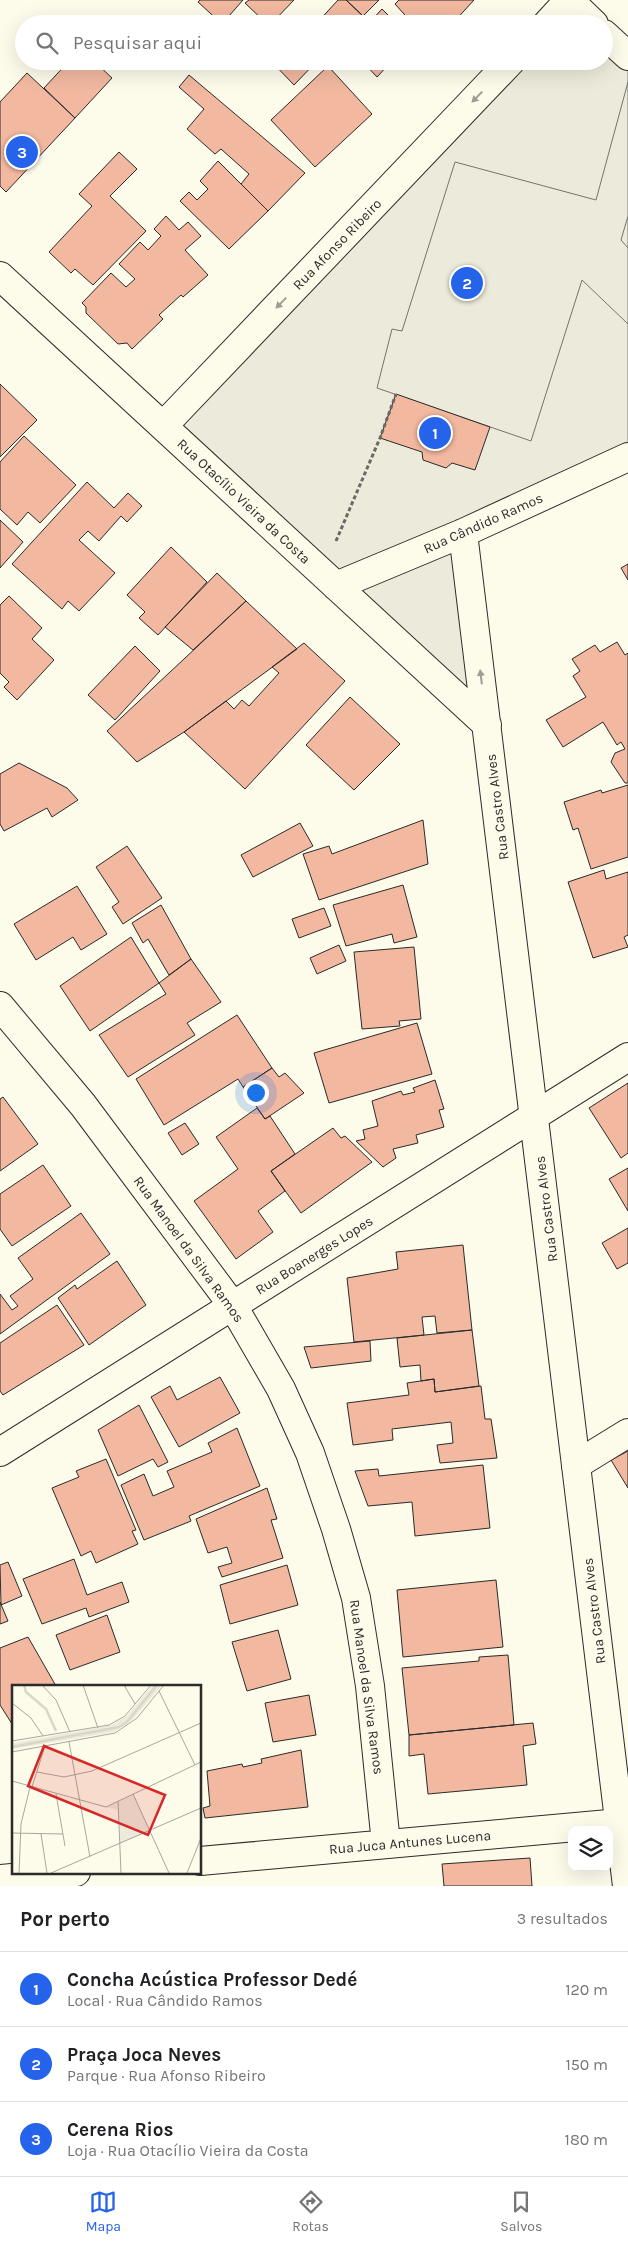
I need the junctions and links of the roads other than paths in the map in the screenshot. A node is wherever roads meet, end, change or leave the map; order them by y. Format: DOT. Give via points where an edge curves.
graph roads {
  1 [pos="569,0"];
  2 [pos="555,15"];
  3 [pos="585,15"];
  4 [pos="613,42"];
  5 [pos="628,56"];
  6 [pos="502,70"];
  7 [pos="0,276"];
  8 [pos="163,426"];
  9 [pos="628,457"];
  10 [pos="463,533"];
  11 [pos="329,579"];
  12 [pos="487,725"];
  13 [pos="0,1006"];
  14 [pos="628,1057"];
  15 [pos="534,1116"];
  16 [pos="233,1306"];
  17 [pos="628,1433"];
  18 [pos="0,1452"];
  19 [pos="576,1465"];
  20 [pos="620,1823"];
  21 [pos="386,1844"];
  22 [pos="625,1850"];
  23 [pos="201,1861"];
  24 [pos="57,1874"];
  25 [pos="0,1880"];
  26 [pos="3,1886"];
  27 [pos="627,1886"];
  1 -- 2 [label="street"];
  1 -- 3 [label="street"];
  4 -- 5 [label="street"];
  6 -- 8 [label="street, Rua Afonso Ribeiro, one-way"];
  7 -- 8 [label="street, Rua Otacílio Vieira da Costa"];
  8 -- 11 [label="street, Rua Otacílio Vieira da Costa"];
  9 -- 10 [label="street, Rua Cândido Ramos"];
  10 -- 11 [label="street, Rua Cândido Ramos"];
  12 -- 10 [label="street, Rua Castro Alves, one-way"];
  11 -- 12 [label="street, Rua Otacílio Vieira da Costa"];
  12 -- 15 [label="street, Rua Castro Alves"];
  13 -- 16 [label="street, Rua Manoel da Silva Ramos" via="83,1105"];
  14 -- 15 [label="street, Rua Boanerges Lopes"];
  15 -- 16 [label="street, Rua Boanerges Lopes"];
  15 -- 19 [label="street, Rua Castro Alves"];
  16 -- 18 [label="street, Rua Boanerges Lopes"];
  16 -- 21 [label="street, Rua Manoel da Silva Ramos" via="281,1389 310,1453 354,1589 370,1686"];
  17 -- 19 [label="street"];
  19 -- 20 [label="street, Rua Castro Alves"];
  20 -- 21 [label="street, Rua Juca Antunes Lucena"];
  20 -- 22 [label="street, Rua Castro Alves"];
  21 -- 23 [label="street, Rua Juca Antunes Lucena"];
  22 -- 27 [label="street, Rua Castro Alves"];
  24 -- 25 [label="street"];
  25 -- 26 [label="street"];
}
